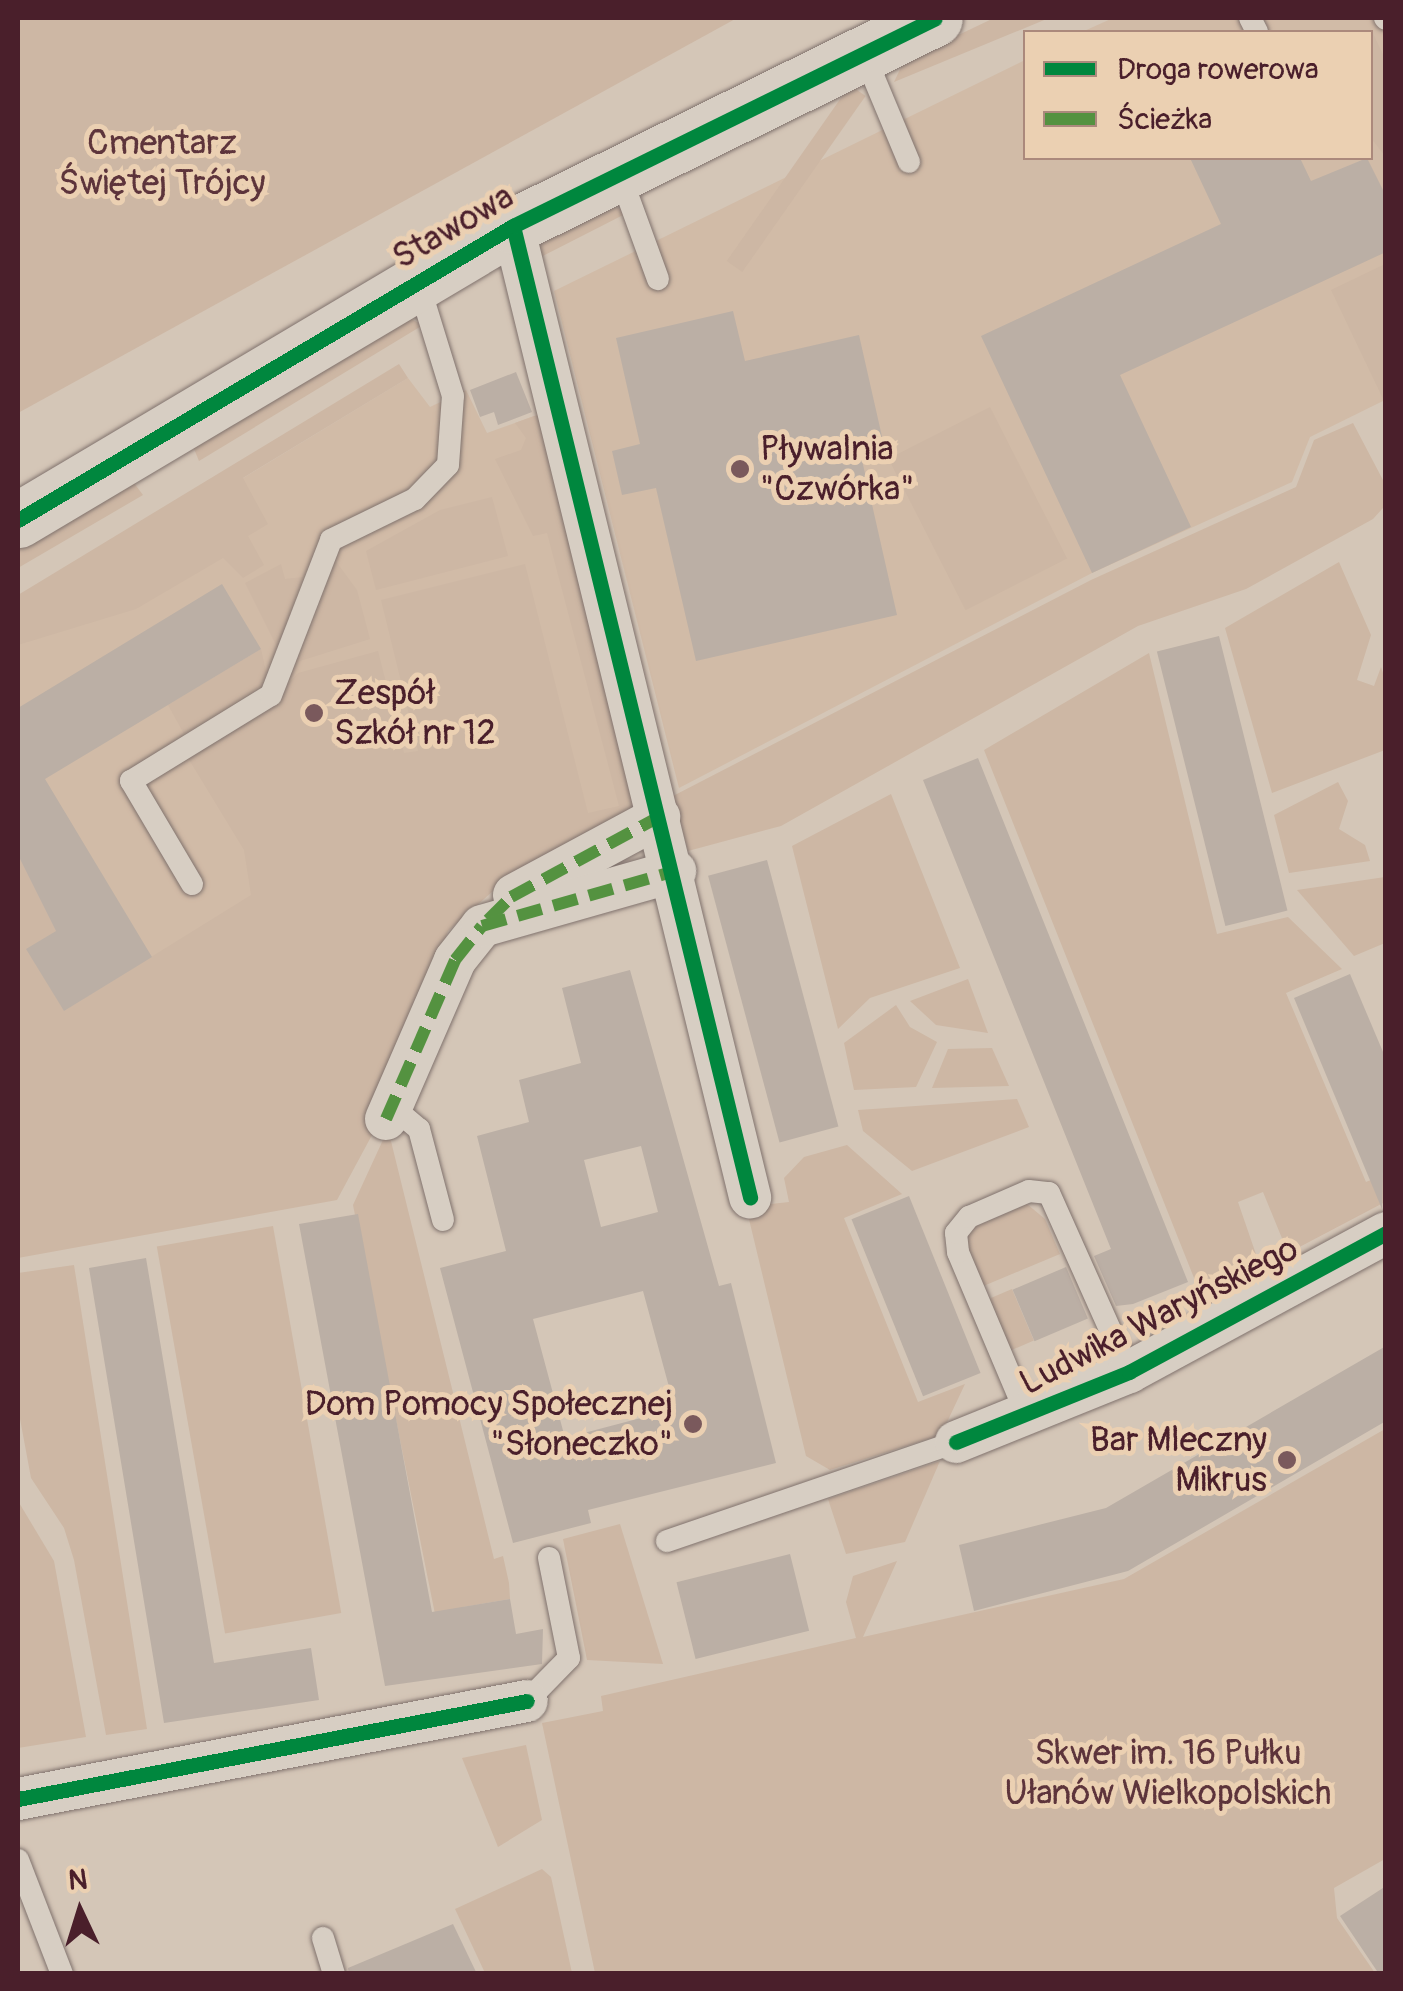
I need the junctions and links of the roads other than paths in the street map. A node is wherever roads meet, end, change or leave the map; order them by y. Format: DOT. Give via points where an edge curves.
graph roads {
  1 [pos="935,18"];
  2 [pos="863,52"];
  3 [pos="909,162"];
  4 [pos="620,172"];
  5 [pos="513,226"];
  6 [pos="658,279"];
  7 [pos="418,282"];
  8 [pos="18,520"];
  9 [pos="659,818"];
  10 [pos="674,870"];
  11 [pos="192,884"];
  12 [pos="482,926"];
  13 [pos="387,1112"];
  14 [pos="750,1198"];
  15 [pos="442,1220"];
  16 [pos="1386,1233"];
  17 [pos="1129,1372"];
  18 [pos="1028,1418"];
  19 [pos="956,1442"];
  20 [pos="667,1541"];
  21 [pos="549,1558"];
  22 [pos="528,1701"];
  23 [pos="18,1799"];
  24 [pos="18,1860"];
  25 [pos="323,1938"];
  26 [pos="62,1974"];
  27 [pos="334,1974"];
  1 -- 2 [label="street, Stawowa"];
  2 -- 3 [label="lane"];
  2 -- 4 [label="street, Stawowa"];
  4 -- 5 [label="street, Stawowa"];
  4 -- 6 [label="lane"];
  5 -- 7 [label="street, Stawowa"];
  5 -- 9 [label="street"];
  7 -- 8 [label="street, Stawowa"];
  7 -- 11 [label="lane" via="453,396 448,465 415,499 336,533 270,695 131,781"];
  9 -- 10 [label="street"];
  9 -- 12 [label="street" via="511,897"];
  10 -- 12 [label="street"];
  10 -- 14 [label="street"];
  12 -- 13 [label="street" via="455,960"];
  13 -- 15 [label="lane" via="419,1130"];
  16 -- 17 [label="street, Ludwika Waryńskiego"];
  17 -- 18 [label="street, Ludwika Waryńskiego"];
  17 -- 18 [label="lane" via="1049,1193 1029,1191 969,1217 956,1233 958,1252"];
  18 -- 19 [label="street, Ludwika Waryńskiego"];
  19 -- 20 [label="lane"];
  21 -- 22 [label="lane" via="569,1658"];
  22 -- 23 [label="street"];
  24 -- 26 [label="lane"];
  25 -- 27 [label="lane"];
}
